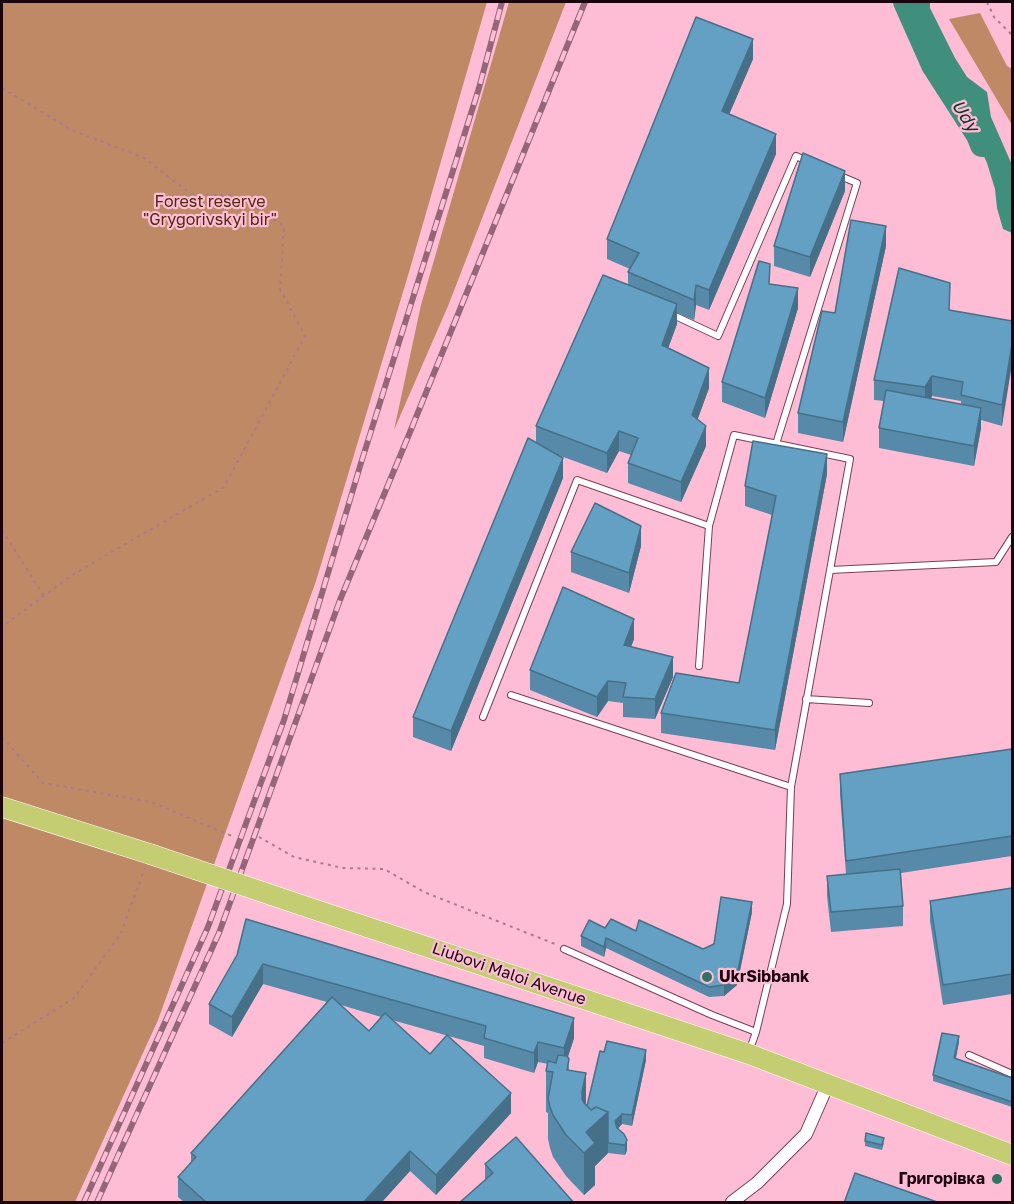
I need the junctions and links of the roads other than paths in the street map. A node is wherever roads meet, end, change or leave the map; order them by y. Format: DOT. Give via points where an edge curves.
graph roads {
  1 [pos="817,165"];
  2 [pos="827,170"];
  3 [pos="668,313"];
  4 [pos="777,444"];
  5 [pos="709,526"];
  6 [pos="1012,537"];
  7 [pos="830,570"];
  8 [pos="699,666"];
  9 [pos="511,695"];
  10 [pos="807,699"];
  11 [pos="869,703"];
  12 [pos="483,717"];
  13 [pos="791,787"];
  14 [pos="2,807"];
  15 [pos="564,949"];
  16 [pos="756,1032"];
  17 [pos="749,1054"];
  18 [pos="969,1055"];
  19 [pos="1012,1074"];
  20 [pos="828,1084"];
  21 [pos="1010,1151"];
  22 [pos="732,1203"];
  1 -- 3 [label="lane" via="796,156 718,336"];
  2 -- 4 [label="lane" via="857,183"];
  4 -- 5 [label="lane" via="734,435"];
  4 -- 7 [label="lane" via="850,459"];
  5 -- 8 [label="lane"];
  5 -- 12 [label="lane" via="577,480"];
  6 -- 7 [label="lane" via="996,562"];
  7 -- 10 [label="lane"];
  9 -- 13 [label="lane"];
  10 -- 11 [label="lane"];
  10 -- 13 [label="lane"];
  13 -- 16 [label="lane" via="787,904"];
  14 -- 17 [label="main road, Liubovi Maloi Avenue, bridge"];
  15 -- 16 [label="lane"];
  16 -- 17 [label="lane"];
  17 -- 20 [label="main road, Liubovi Maloi Avenue"];
  18 -- 19 [label="lane"];
  20 -- 21 [label="main road, Liubovi Maloi Avenue"];
  20 -- 22 [label="street" via="806,1134"];
}
